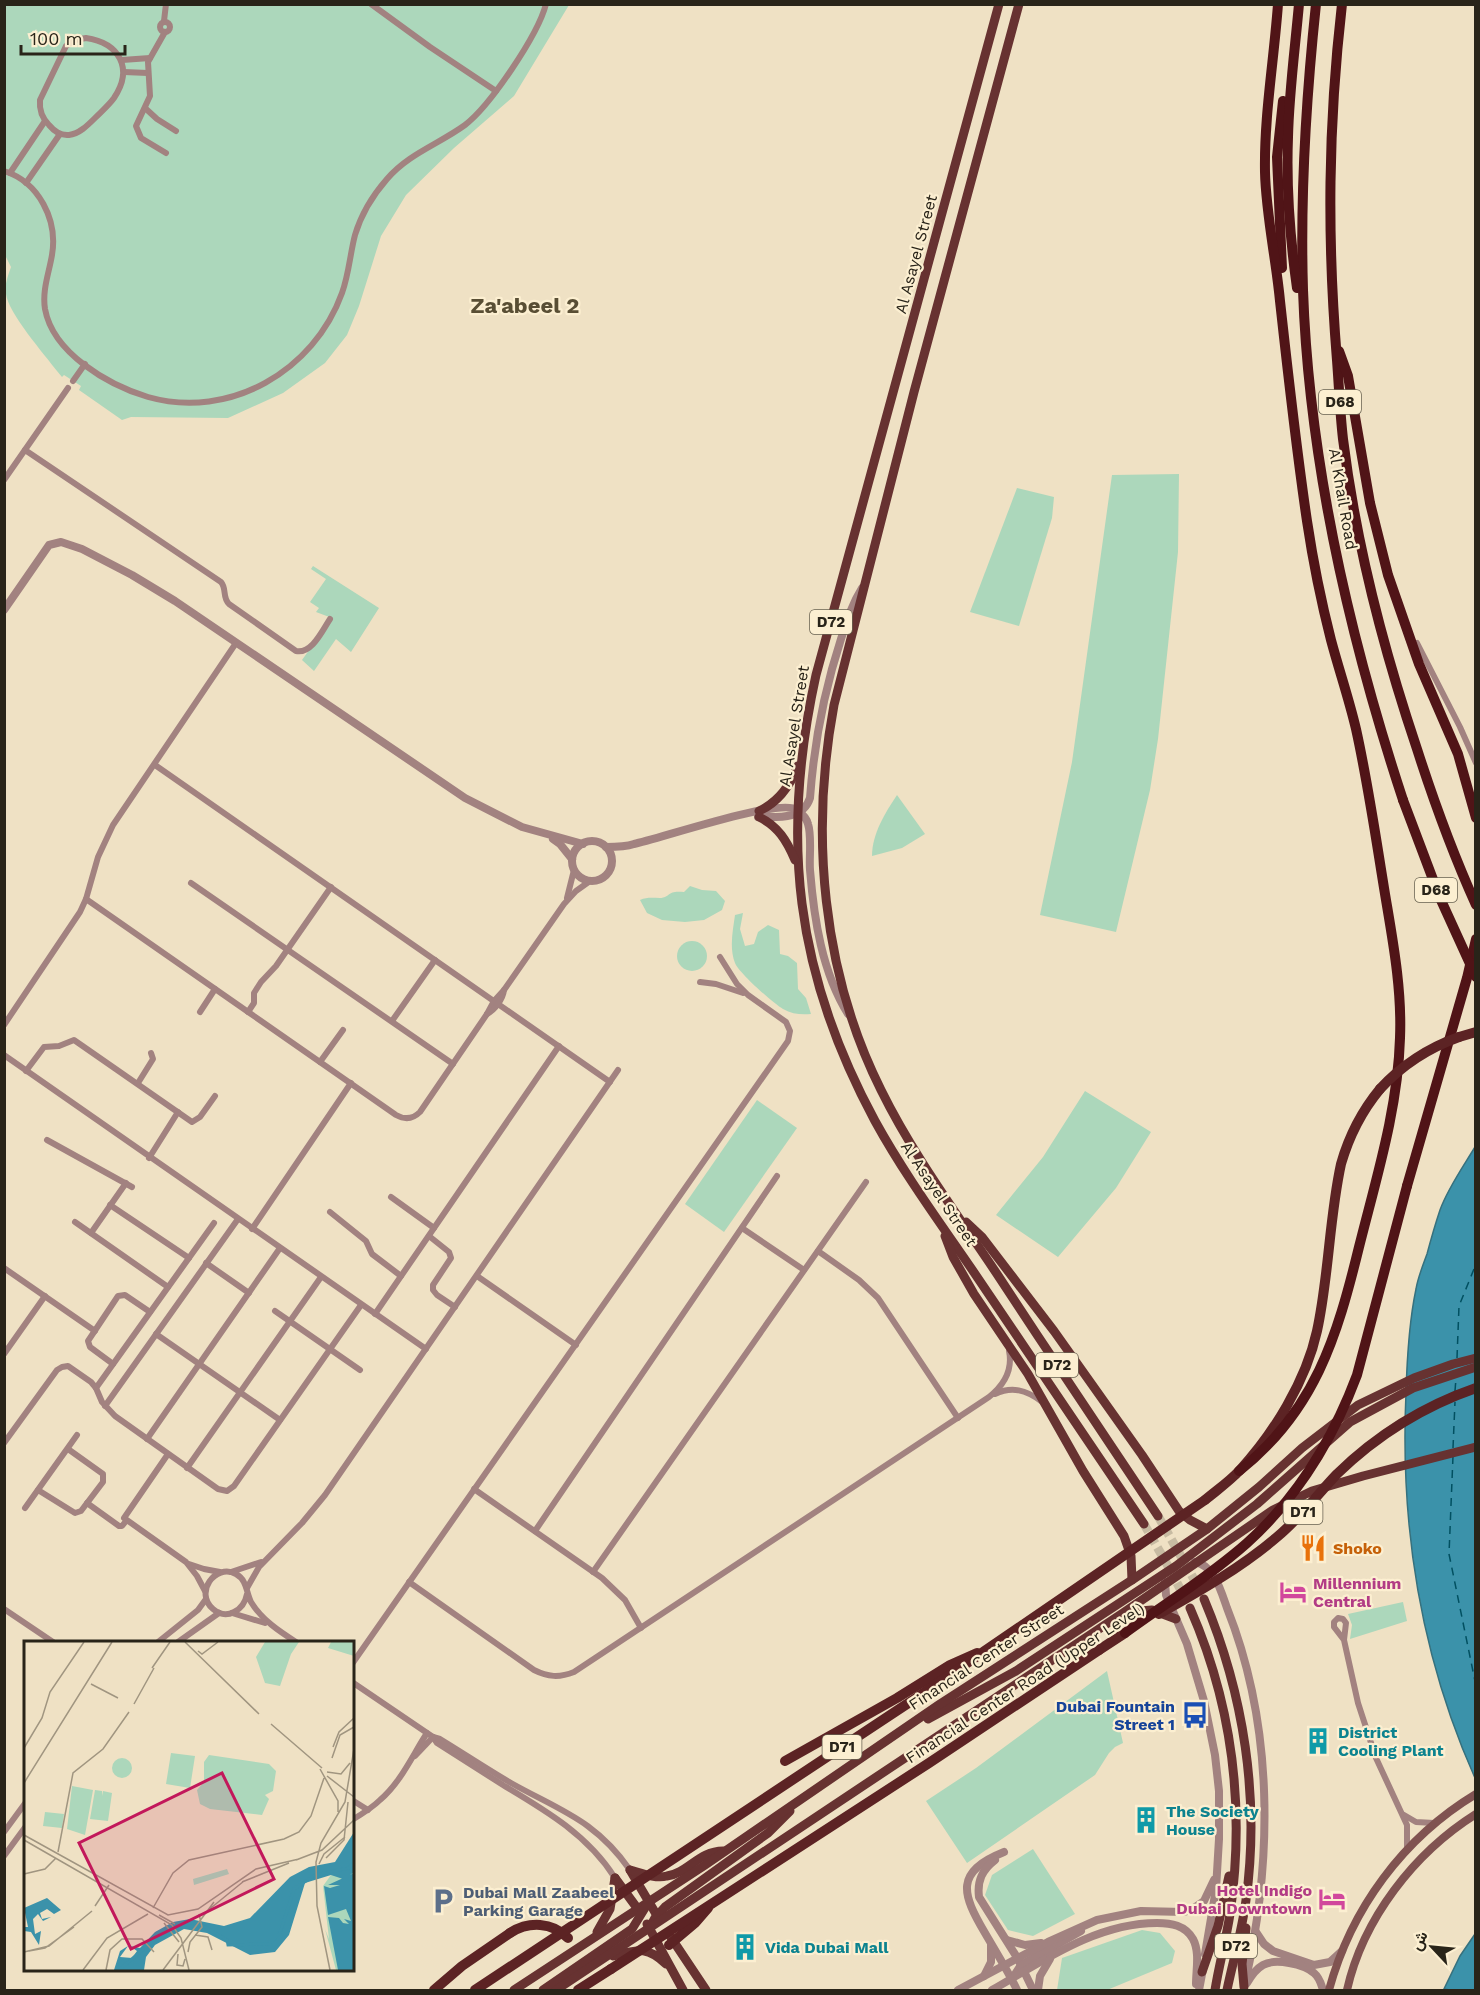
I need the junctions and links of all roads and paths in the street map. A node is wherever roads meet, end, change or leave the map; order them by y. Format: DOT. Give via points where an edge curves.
graph roads {
  1 [pos="166,4"];
  2 [pos="371,4"];
  3 [pos="546,4"];
  4 [pos="999,4"];
  5 [pos="1019,4"];
  6 [pos="1278,4"];
  7 [pos="1299,4"];
  8 [pos="1316,4"];
  9 [pos="1342,4"];
  10 [pos="1297,25"];
  11 [pos="150,58"];
  12 [pos="122,60"];
  13 [pos="124,72"];
  14 [pos="148,73"];
  15 [pos="496,91"];
  16 [pos="146,108"];
  17 [pos="45,121"];
  18 [pos="176,131"];
  19 [pos="60,134"];
  20 [pos="166,153"];
  21 [pos="7,172"];
  22 [pos="26,183"];
  23 [pos="1280,299"];
  24 [pos="1305,331"];
  25 [pos="1335,343"];
  26 [pos="85,364"];
  27 [pos="73,381"];
  28 [pos="68,388"];
  29 [pos="25,450"];
  30 [pos="4,480"];
  31 [pos="1388,575"];
  32 [pos="865,584"];
  33 [pos="4,610"];
  34 [pos="330,620"];
  35 [pos="236,643"];
  36 [pos="802,755"];
  37 [pos="1476,764"];
  38 [pos="155,765"];
  39 [pos="798,812"];
  40 [pos="759,814"];
  41 [pos="1476,818"];
  42 [pos="547,835"];
  43 [pos="583,844"];
  44 [pos="634,844"];
  45 [pos="606,847"];
  46 [pos="572,859"];
  47 [pos="612,862"];
  48 [pos="797,868"];
  49 [pos="574,870"];
  50 [pos="590,881"];
  51 [pos="191,883"];
  52 [pos="331,887"];
  53 [pos="86,899"];
  54 [pos="564,904"];
  55 [pos="1476,905"];
  56 [pos="1476,939"];
  57 [pos="287,950"];
  58 [pos="720,957"];
  59 [pos="435,960"];
  60 [pos="1476,978"];
  61 [pos="700,982"];
  62 [pos="215,989"];
  63 [pos="748,995"];
  64 [pos="496,1002"];
  65 [pos="200,1012"];
  66 [pos="248,1012"];
  67 [pos="392,1021"];
  68 [pos="853,1023"];
  69 [pos="4,1025"];
  70 [pos="343,1030"];
  71 [pos="1476,1032"];
  72 [pos="559,1046"];
  73 [pos="151,1053"];
  74 [pos="4,1056"];
  75 [pos="320,1062"];
  76 [pos="453,1064"];
  77 [pos="618,1070"];
  78 [pos="26,1071"];
  79 [pos="610,1082"];
  80 [pos="138,1083"];
  81 [pos="351,1083"];
  82 [pos="215,1096"];
  83 [pos="178,1112"];
  84 [pos="47,1140"];
  85 [pos="149,1158"];
  86 [pos="777,1176"];
  87 [pos="866,1182"];
  88 [pos="391,1197"];
  89 [pos="110,1205"];
  90 [pos="330,1212"];
  91 [pos="957,1215"];
  92 [pos="238,1219"];
  93 [pos="75,1222"];
  94 [pos="214,1223"];
  95 [pos="942,1225"];
  96 [pos="435,1228"];
  97 [pos="742,1228"];
  98 [pos="252,1229"];
  99 [pos="91,1233"];
  100 [pos="429,1236"];
  101 [pos="280,1248"];
  102 [pos="818,1251"];
  103 [pos="189,1258"];
  104 [pos="206,1263"];
  105 [pos="4,1268"];
  106 [pos="804,1270"];
  107 [pos="401,1276"];
  108 [pos="477,1276"];
  109 [pos="321,1277"];
  110 [pos="168,1287"];
  111 [pos="249,1293"];
  112 [pos="45,1296"];
  113 [pos="361,1305"];
  114 [pos="455,1307"];
  115 [pos="275,1311"];
  116 [pos="150,1312"];
  117 [pos="375,1314"];
  118 [pos="290,1321"];
  119 [pos="95,1330"];
  120 [pos="156,1334"];
  121 [pos="576,1345"];
  122 [pos="1008,1345"];
  123 [pos="330,1349"];
  124 [pos="426,1349"];
  125 [pos="4,1354"];
  126 [pos="1476,1358"];
  127 [pos="114,1364"];
  128 [pos="199,1364"];
  129 [pos="1476,1367"];
  130 [pos="360,1370"];
  131 [pos="96,1388"];
  132 [pos="1476,1388"];
  133 [pos="240,1392"];
  134 [pos="989,1397"];
  135 [pos="1046,1404"];
  136 [pos="105,1406"];
  137 [pos="958,1418"];
  138 [pos="280,1420"];
  139 [pos="77,1436"];
  140 [pos="147,1439"];
  141 [pos="4,1443"];
  142 [pos="1476,1447"];
  143 [pos="68,1449"];
  144 [pos="168,1454"];
  145 [pos="188,1468"];
  146 [pos="1239,1471"];
  147 [pos="474,1489"];
  148 [pos="38,1490"];
  149 [pos="87,1503"];
  150 [pos="25,1508"];
  151 [pos="1158,1516"];
  152 [pos="126,1521"];
  153 [pos="1144,1524"];
  154 [pos="1249,1525"];
  155 [pos="1207,1529"];
  156 [pos="535,1531"];
  157 [pos="1200,1547"];
  158 [pos="1206,1555"];
  159 [pos="264,1561"];
  160 [pos="186,1562"];
  161 [pos="1197,1562"];
  162 [pos="1176,1566"];
  163 [pos="227,1572"];
  164 [pos="593,1572"];
  165 [pos="1132,1580"];
  166 [pos="409,1582"];
  167 [pos="1164,1586"];
  168 [pos="1220,1588"];
  169 [pos="247,1591"];
  170 [pos="206,1595"];
  171 [pos="1204,1599"];
  172 [pos="1190,1608"];
  173 [pos="4,1609"];
  174 [pos="219,1613"];
  175 [pos="232,1613"];
  176 [pos="1123,1613"];
  177 [pos="1176,1619"];
  178 [pos="271,1625"];
  179 [pos="641,1628"];
  180 [pos="1125,1633"];
  181 [pos="1344,1640"];
  182 [pos="52,1641"];
  183 [pos="159,1641"];
  184 [pos="179,1641"];
  185 [pos="295,1641"];
  186 [pos="988,1648"];
  187 [pos="354,1661"];
  188 [pos="354,1683"];
  189 [pos="427,1733"];
  190 [pos="433,1737"];
  191 [pos="886,1742"];
  192 [pos="413,1758"];
  193 [pos="785,1761"];
  194 [pos="1476,1794"];
  195 [pos="354,1801"];
  196 [pos="797,1802"];
  197 [pos="24,1805"];
  198 [pos="368,1810"];
  199 [pos="1401,1811"];
  200 [pos="1476,1814"];
  201 [pos="354,1819"];
  202 [pos="1437,1821"];
  203 [pos="24,1829"];
  204 [pos="4,1832"];
  205 [pos="1407,1849"];
  206 [pos="725,1851"];
  207 [pos="1236,1851"];
  208 [pos="4,1856"];
  209 [pos="630,1870"];
  210 [pos="1217,1870"];
  211 [pos="615,1878"];
  212 [pos="698,1897"];
  213 [pos="1246,1901"];
  214 [pos="648,1902"];
  215 [pos="710,1904"];
  216 [pos="668,1911"];
  217 [pos="640,1912"];
  218 [pos="622,1918"];
  219 [pos="659,1918"];
  220 [pos="1097,1920"];
  221 [pos="632,1929"];
  222 [pos="649,1929"];
  223 [pos="1256,1932"];
  224 [pos="568,1938"];
  225 [pos="589,1940"];
  226 [pos="1007,1940"];
  227 [pos="1048,1942"];
  228 [pos="991,1943"];
  229 [pos="669,1945"];
  230 [pos="1342,1951"];
  231 [pos="1055,1954"];
  232 [pos="683,1956"];
  233 [pos="605,1959"];
  234 [pos="1021,1965"];
  235 [pos="1004,1966"];
  236 [pos="669,1968"];
  237 [pos="1202,1972"];
  238 [pos="982,1978"];
  239 [pos="1012,1979"];
  240 [pos="1244,1989"];
  241 [pos="434,1990"];
  242 [pos="474,1990"];
  243 [pos="514,1990"];
  244 [pos="543,1990"];
  245 [pos="556,1990"];
  246 [pos="578,1990"];
  247 [pos="683,1990"];
  248 [pos="706,1990"];
  249 [pos="958,1990"];
  250 [pos="992,1990"];
  251 [pos="1017,1990"];
  252 [pos="1035,1990"];
  253 [pos="1198,1990"];
  254 [pos="1215,1990"];
  255 [pos="1227,1990"];
  256 [pos="1323,1990"];
  257 [pos="1329,1990"];
  258 [pos="1347,1990"];
  1 -- 11 [label="street" via="164,21 159,26 165,32"];
  2 -- 15 [label="street"];
  3 -- 15 [label="street" via="534,33"];
  4 -- 36 [label="main road, Al Asayel Street / D72" via="822,656"];
  5 -- 32 [label="main road, Al Asayel Street / D72"];
  6 -- 23 [label="highway" via="1265,172"];
  7 -- 10 [label="highway"];
  8 -- 24 [label="highway, Al Khail Road / D68" via="1304,164"];
  9 -- 25 [label="highway, Al Khail Road / D68" via="1330,173"];
  10 -- 23 [label="highway" via="1288,52 1277,157"];
  10 -- 24 [label="highway" via="1288,117 1287,181"];
  11 -- 12 [label="street"];
  11 -- 14 [label="street"];
  12 -- 13 [label="street"];
  12 -- 17 [label="street" via="96,40 81,38 70,42 40,100"];
  13 -- 14 [label="street"];
  13 -- 19 [label="street" via="109,105 83,129"];
  14 -- 16 [label="street" via="151,89"];
  15 -- 26 [label="street" via="472,119 407,160 382,186 356,233 346,281 333,315 305,354 280,374 232,397 184,402 135,392"];
  16 -- 18 [label="street"];
  16 -- 20 [label="street" via="137,122 138,134"];
  17 -- 19 [label="street"];
  17 -- 21 [label="street"];
  19 -- 22 [label="street"];
  21 -- 22 [label="street"];
  22 -- 26 [label="street" via="45,206 52,228 53,250 44,292 47,316 61,344"];
  23 -- 146 [label="highway" via="1307,522 1324,609 1361,754 1396,963 1400,1043 1389,1125 1336,1334 1294,1415 1267,1447"];
  24 -- 60 [label="highway, Al Khail Road / D68, bridge" via="1340,571 1368,685 1403,800"];
  25 -- 31 [label="highway" via="1348,376 1368,492"];
  25 -- 55 [label="highway, Al Khail Road / D68" via="1343,438 1359,537 1389,662 1430,789"];
  26 -- 27 [label="street"];
  28 -- 29 [label="street"];
  29 -- 30 [label="street"];
  29 -- 34 [label="street" via="221,582 227,602 294,650 308,650"];
  31 -- 37 [label="street" via="1423,658"];
  31 -- 41 [label="highway" via="1458,754"];
  32 -- 39 [label="street" via="852,608 832,669 817,736 810,798 806,808"];
  32 -- 68 [label="main road, Al Asayel Street / D72" via="830,727 822,816 828,919"];
  33 -- 35 [label="street" via="46,548 61,542 132,575"];
  35 -- 38 [label="street"];
  35 -- 42 [label="street" via="465,798 510,822"];
  36 -- 39 [label="main road, Al Asayel Street / D72"];
  36 -- 40 [label="main road" via="783,794"];
  38 -- 52 [label="street"];
  38 -- 53 [label="street" via="107,836"];
  39 -- 40 [label="street" via="789,807"];
  39 -- 48 [label="main road, Al Asayel Street / D72"];
  39 -- 68 [label="street" via="808,825 812,891 824,958"];
  40 -- 44 [label="street" via="699,825"];
  40 -- 48 [label="main road" via="780,832"];
  42 -- 43 [label="street"];
  42 -- 46 [label="street"];
  43 -- 45 [label="street" via="598,842"];
  43 -- 46 [label="street"];
  44 -- 45 [label="street"];
  44 -- 47 [label="street"];
  45 -- 47 [label="street"];
  46 -- 49 [label="street"];
  47 -- 50 [label="street" via="605,876"];
  48 -- 95 [label="main road, Al Asayel Street / D72" via="808,948 835,1036 876,1123"];
  49 -- 50 [label="street"];
  49 -- 54 [label="street"];
  50 -- 54 [label="street"];
  51 -- 57 [label="street"];
  52 -- 57 [label="street"];
  52 -- 59 [label="street"];
  53 -- 62 [label="street"];
  53 -- 69 [label="street"];
  54 -- 64 [label="street"];
  56 -- 180 [label="highway, bridge" via="1357,1375 1323,1450 1296,1490 1249,1541"];
  57 -- 66 [label="street" via="254,993 254,1003"];
  57 -- 67 [label="street"];
  58 -- 63 [label="street"];
  59 -- 64 [label="street"];
  59 -- 67 [label="street"];
  61 -- 63 [label="street"];
  62 -- 65 [label="street"];
  62 -- 66 [label="street"];
  63 -- 121 [label="street" via="786,1022 790,1031 788,1041"];
  64 -- 72 [label="street"];
  64 -- 76 [label="street"];
  66 -- 75 [label="street"];
  67 -- 76 [label="street"];
  68 -- 91 [label="main road, Al Asayel Street / D72" via="888,1104"];
  70 -- 75 [label="street"];
  71 -- 146 [label="highway, bridge" via="1426,1051 1406,1064 1380,1089 1353,1130 1341,1164 1320,1319 1309,1360 1281,1414"];
  72 -- 79 [label="street"];
  72 -- 96 [label="street"];
  73 -- 80 [label="street" via="153,1059"];
  74 -- 78 [label="street"];
  75 -- 81 [label="street"];
  76 -- 81 [label="street" via="412,1118 401,1118"];
  77 -- 79 [label="street"];
  78 -- 80 [label="street" via="44,1047 74,1040"];
  78 -- 85 [label="street"];
  79 -- 108 [label="street"];
  80 -- 83 [label="street"];
  81 -- 98 [label="street"];
  82 -- 83 [label="street" via="196,1121"];
  83 -- 85 [label="street"];
  84 -- 89 [label="street" via="129,1185"];
  85 -- 92 [label="street"];
  86 -- 97 [label="street"];
  87 -- 102 [label="street"];
  88 -- 96 [label="street"];
  89 -- 99 [label="street"];
  89 -- 103 [label="street"];
  90 -- 107 [label="street" via="366,1241 372,1254"];
  91 -- 151 [label="main road, D72"];
  91 -- 155 [label="main road" via="982,1237 1034,1304 1179,1511"];
  92 -- 98 [label="street"];
  92 -- 104 [label="street"];
  93 -- 99 [label="street"];
  94 -- 103 [label="street"];
  95 -- 122 [label="main road" via="958,1267"];
  95 -- 153 [label="main road, Al Asayel Street / D72"];
  96 -- 100 [label="street"];
  97 -- 106 [label="street"];
  97 -- 156 [label="street"];
  98 -- 101 [label="street"];
  99 -- 110 [label="street"];
  100 -- 107 [label="street"];
  100 -- 114 [label="street" via="451,1258 433,1290"];
  101 -- 109 [label="street"];
  101 -- 111 [label="street"];
  102 -- 106 [label="street"];
  102 -- 137 [label="street" via="878,1298"];
  103 -- 110 [label="street"];
  104 -- 111 [label="street"];
  104 -- 120 [label="street"];
  105 -- 112 [label="street"];
  106 -- 164 [label="street"];
  107 -- 117 [label="street"];
  108 -- 114 [label="street"];
  108 -- 121 [label="street"];
  109 -- 113 [label="street"];
  109 -- 118 [label="street"];
  110 -- 116 [label="street"];
  111 -- 128 [label="street"];
  112 -- 119 [label="street"];
  112 -- 125 [label="street"];
  113 -- 117 [label="street"];
  113 -- 123 [label="street"];
  114 -- 124 [label="street"];
  115 -- 118 [label="street"];
  116 -- 119 [label="street" via="121,1295"];
  116 -- 127 [label="street"];
  117 -- 124 [label="street"];
  118 -- 123 [label="street"];
  118 -- 133 [label="street"];
  119 -- 127 [label="street" via="88,1341 90,1347"];
  120 -- 128 [label="street"];
  120 -- 136 [label="street"];
  121 -- 147 [label="street"];
  122 -- 134 [label="street" via="1011,1358 1007,1375"];
  122 -- 135 [label="main road"];
  123 -- 130 [label="street"];
  123 -- 138 [label="street"];
  124 -- 159 [label="street" via="325,1495"];
  126 -- 155 [label="main road, Financial Center Street / D71" via="1414,1378 1358,1405"];
  127 -- 131 [label="street"];
  128 -- 133 [label="street"];
  128 -- 140 [label="street"];
  129 -- 157 [label="main road" via="1413,1388 1350,1422 1257,1504"];
  131 -- 136 [label="street"];
  131 -- 141 [label="street" via="70,1368 59,1368"];
  132 -- 180 [label="highway, Financial Center Road (Upper Level) / D71, bridge" via="1429,1408 1385,1435 1340,1472 1264,1548"];
  133 -- 138 [label="street"];
  133 -- 145 [label="street"];
  134 -- 135 [label="street" via="1017,1389"];
  134 -- 137 [label="street"];
  135 -- 165 [label="main road" via="1124,1536 1131,1556"];
  136 -- 140 [label="street"];
  137 -- 179 [label="street"];
  138 -- 145 [label="street" via="227,1491"];
  139 -- 143 [label="street"];
  140 -- 144 [label="street"];
  142 -- 154 [label="main road" via="1299,1497"];
  143 -- 148 [label="street"];
  143 -- 149 [label="street" via="104,1477"];
  144 -- 145 [label="street"];
  144 -- 152 [label="street" via="125,1514"];
  146 -- 186 [label="highway, D71, bridge" via="1205,1500"];
  147 -- 156 [label="street"];
  147 -- 166 [label="street"];
  148 -- 149 [label="street" via="72,1513 81,1511"];
  148 -- 150 [label="street"];
  149 -- 152 [label="street" via="119,1526"];
  152 -- 160 [label="street"];
  154 -- 158 [label="main road"];
  154 -- 168 [label="main road" via="1226,1560"];
  155 -- 165 [label="main road, Financial Center Street / D71"];
  156 -- 164 [label="street"];
  157 -- 158 [label="main road" via="1200,1555"];
  157 -- 162 [label="main road"];
  158 -- 161 [label="main road"];
  159 -- 163 [label="street"];
  159 -- 169 [label="street"];
  160 -- 163 [label="street"];
  160 -- 170 [label="street"];
  161 -- 162 [label="street"];
  161 -- 167 [label="main road, D71"];
  161 -- 168 [label="street" via="1208,1568"];
  162 -- 167 [label="street"];
  162 -- 191 [label="main road" via="1016,1671"];
  163 -- 169 [label="street" via="241,1578"];
  163 -- 170 [label="street" via="211,1579"];
  164 -- 179 [label="street" via="625,1600"];
  165 -- 191 [label="main road, Financial Center Street / D71"];
  166 -- 179 [label="street" via="543,1675 554,1677 574,1672"];
  166 -- 187 [label="street"];
  167 -- 176 [label="main road, D71"];
  167 -- 177 [label="street"];
  168 -- 223 [label="street" via="1247,1665 1260,1739 1264,1849"];
  169 -- 175 [label="street" via="243,1606"];
  169 -- 178 [label="street" via="257,1611"];
  170 -- 174 [label="street" via="209,1605"];
  170 -- 183 [label="street" via="198,1610"];
  171 -- 213 [label="main road, D72" via="1228,1664 1244,1733 1250,1804"];
  172 -- 207 [label="main road, D72" via="1213,1666 1228,1727 1236,1789"];
  173 -- 182 [label="street"];
  174 -- 175 [label="street"];
  174 -- 184 [label="street"];
  175 -- 178 [label="street"];
  176 -- 177 [label="main road" via="1146,1610"];
  176 -- 212 [label="main road, D71"];
  177 -- 210 [label="street" via="1199,1683 1215,1755 1220,1807"];
  178 -- 185 [label="street"];
  180 -- 215 [label="highway, Financial Center Road (Upper Level) / D71, bridge"];
  181 -- 199 [label="street" via="1369,1740"];
  186 -- 193 [label="highway, bridge" via="950,1665"];
  186 -- 242 [label="highway, D71, bridge"];
  188 -- 189 [label="street"];
  189 -- 190 [label="street"];
  189 -- 192 [label="street"];
  190 -- 192 [label="street"];
  190 -- 209 [label="street" via="586,1824"];
  190 -- 211 [label="street" via="555,1817 594,1851"];
  191 -- 196 [label="main road, Financial Center Street / D71"];
  192 -- 198 [label="street" via="386,1795"];
  194 -- 202 [label="main road"];
  195 -- 198 [label="street"];
  196 -- 206 [label="main road, Financial Center Street / D71"];
  196 -- 216 [label="main road" via="768,1833"];
  197 -- 204 [label="street"];
  198 -- 201 [label="street"];
  199 -- 202 [label="street" via="1416,1822"];
  199 -- 205 [label="street" via="1407,1825"];
  200 -- 258 [label="main road" via="1449,1832 1404,1878 1360,1950"];
  202 -- 205 [label="main road"];
  203 -- 208 [label="street"];
  205 -- 230 [label="main road" via="1370,1897"];
  206 -- 209 [label="main road" via="706,1854 669,1876"];
  206 -- 214 [label="main road, Financial Center Street / D71"];
  207 -- 237 [label="main road"];
  207 -- 254 [label="main road, D72" via="1230,1915"];
  209 -- 214 [label="main road"];
  210 -- 220 [label="street" via="1208,1894 1191,1910 1134,1912"];
  210 -- 237 [label="street"];
  211 -- 217 [label="main road"];
  211 -- 225 [label="main road" via="607,1916"];
  212 -- 216 [label="main road, D71"];
  212 -- 232 [label="main road" via="679,1925"];
  213 -- 240 [label="main road"];
  213 -- 255 [label="main road, D72"];
  214 -- 217 [label="main road, Financial Center Street / D71"];
  214 -- 219 [label="main road"];
  215 -- 229 [label="highway, bridge"];
  215 -- 246 [label="highway, Financial Center Road (Upper Level) / D71, bridge"];
  216 -- 219 [label="main road"];
  217 -- 218 [label="main road, Financial Center Street / D71"];
  217 -- 221 [label="main road"];
  217 -- 222 [label="main road"];
  218 -- 221 [label="main road" via="632,1923"];
  218 -- 225 [label="main road, Financial Center Street / D71"];
  219 -- 222 [label="main road"];
  219 -- 232 [label="main road"];
  220 -- 227 [label="street"];
  220 -- 234 [label="street"];
  221 -- 244 [label="main road"];
  222 -- 233 [label="main road"];
  222 -- 236 [label="main road"];
  223 -- 230 [label="street" via="1273,1952 1314,1965 1326,1964"];
  223 -- 240 [label="street"];
  224 -- 241 [label="highway, bridge" via="549,1926 520,1928 467,1962"];
  225 -- 243 [label="main road, Financial Center Street / D71"];
  226 -- 227 [label="street" via="1025,1945"];
  226 -- 228 [label="street" via="982,1904 978,1890 985,1869 1004,1852 977,1868 967,1886 970,1906"];
  226 -- 234 [label="street"];
  227 -- 234 [label="street"];
  228 -- 235 [label="street"];
  228 -- 238 [label="street" via="991,1962"];
  230 -- 257 [label="main road"];
  231 -- 234 [label="street"];
  231 -- 252 [label="street"];
  231 -- 253 [label="street" via="1123,1927 1173,1924 1188,1932 1196,1947"];
  232 -- 248 [label="main road"];
  233 -- 236 [label="main road" via="643,1950 657,1956"];
  233 -- 245 [label="main road"];
  234 -- 235 [label="street"];
  234 -- 239 [label="street"];
  234 -- 252 [label="street"];
  235 -- 238 [label="street"];
  235 -- 239 [label="street"];
  236 -- 247 [label="main road"];
  237 -- 253 [label="street"];
  238 -- 249 [label="street"];
  239 -- 250 [label="street"];
  239 -- 251 [label="street"];
  240 -- 256 [label="street" via="1257,1969 1277,1961 1313,1972"];
}
